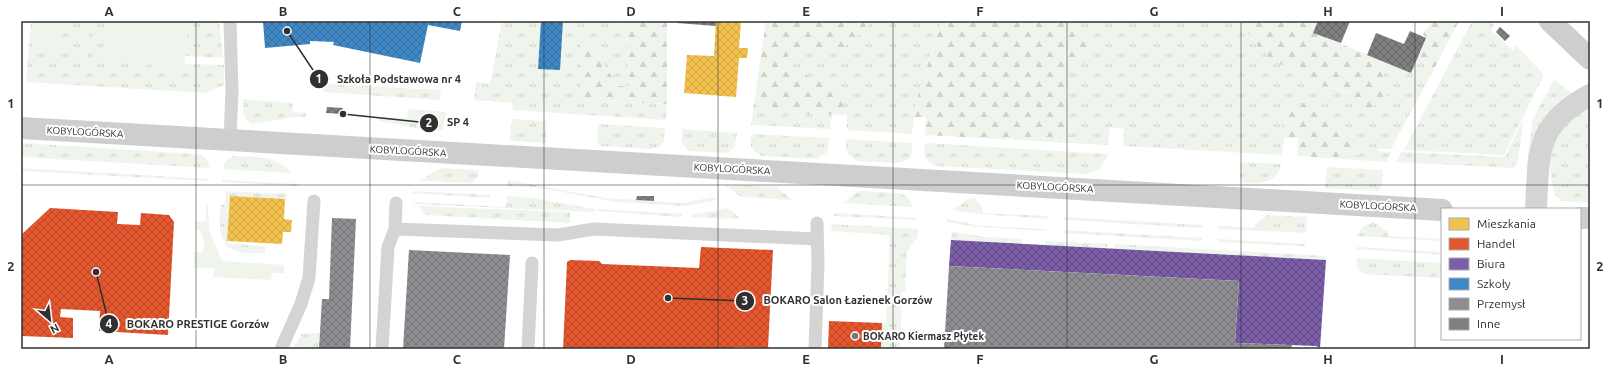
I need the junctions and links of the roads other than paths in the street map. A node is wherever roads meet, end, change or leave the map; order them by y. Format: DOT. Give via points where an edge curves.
graph roads {
  1 [pos="230,21"];
  2 [pos="1550,21"];
  3 [pos="1590,59"];
  4 [pos="1590,94"];
  5 [pos="21,128"];
  6 [pos="230,140"];
  7 [pos="314,200"];
  8 [pos="396,203"];
  9 [pos="1536,208"];
  10 [pos="1441,210"];
  11 [pos="817,223"];
  12 [pos="395,229"];
  13 [pos="817,239"];
  14 [pos="532,262"];
  15 [pos="281,349"];
  16 [pos="382,349"];
  17 [pos="528,349"];
  18 [pos="815,349"];
  1 -- 6 [label="lane"];
  2 -- 3 [label="street"];
  4 -- 9 [label="street" via="1564,111 1544,136 1540,150"];
  5 -- 6 [label="street, KOBYLOGÓRSKA"];
  6 -- 10 [label="street, KOBYLOGÓRSKA"];
  7 -- 15 [label="lane" via="309,278 301,304"];
  8 -- 12 [label="lane"];
  11 -- 13 [label="lane"];
  12 -- 13 [label="lane" via="558,235 594,229"];
  12 -- 16 [label="lane" via="388,247"];
  13 -- 18 [label="lane"];
  14 -- 17 [label="lane"];
}
